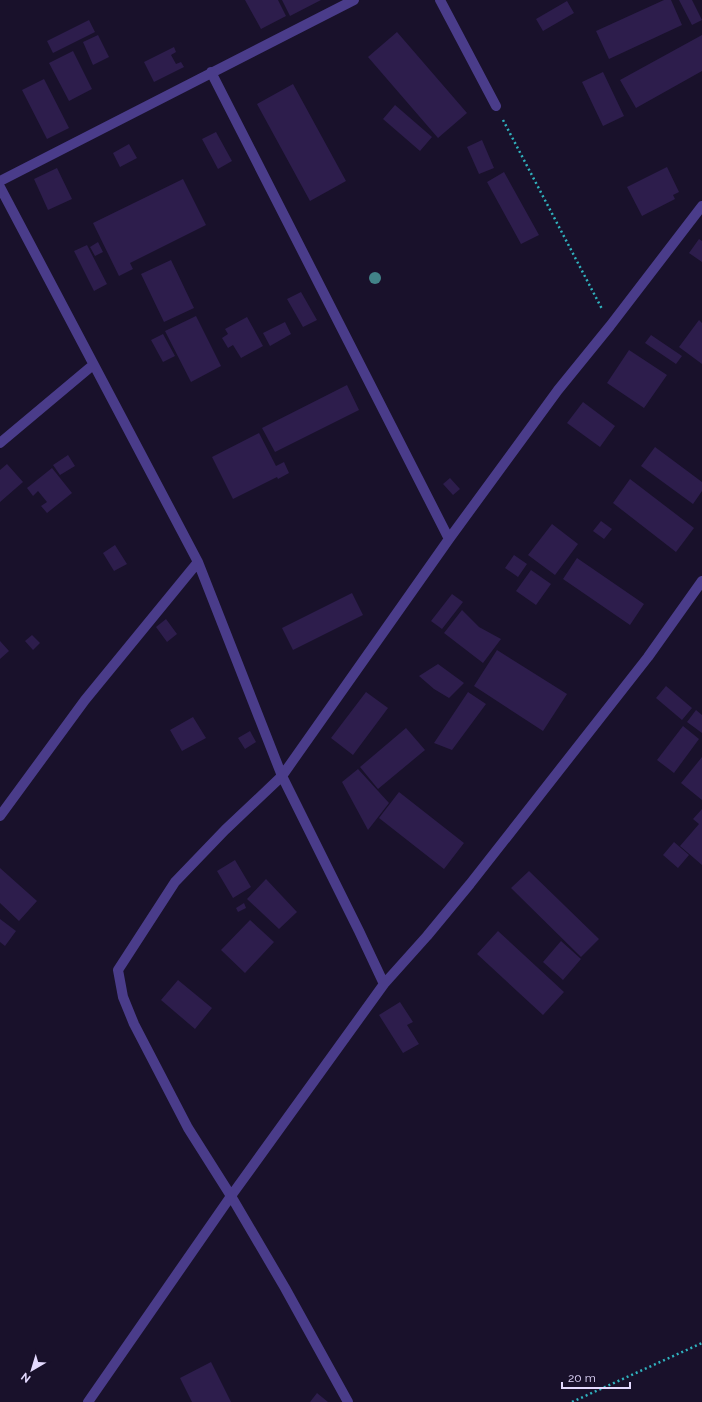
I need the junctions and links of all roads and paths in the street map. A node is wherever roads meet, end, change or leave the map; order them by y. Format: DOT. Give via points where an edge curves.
graph roads {
  1 [pos="354,0"];
  2 [pos="440,0"];
  3 [pos="211,72"];
  4 [pos="496,106"];
  5 [pos="0,181"];
  6 [pos="0,187"];
  7 [pos="702,206"];
  8 [pos="610,326"];
  9 [pos="93,365"];
  10 [pos="0,443"];
  11 [pos="449,539"];
  12 [pos="198,562"];
  13 [pos="702,581"];
  14 [pos="282,776"];
  15 [pos="0,816"];
  16 [pos="384,984"];
  17 [pos="231,1196"];
  18 [pos="702,1343"];
  19 [pos="88,1402"];
  20 [pos="348,1402"];
  21 [pos="572,1402"];
  1 -- 3 [label="street"];
  2 -- 4 [label="street"];
  3 -- 5 [label="street"];
  3 -- 11 [label="street"];
  4 -- 8 [label="path"];
  6 -- 9 [label="street"];
  7 -- 8 [label="street"];
  8 -- 11 [label="street" via="558,390"];
  9 -- 10 [label="street"];
  9 -- 12 [label="street"];
  11 -- 14 [label="street"];
  12 -- 14 [label="street"];
  12 -- 15 [label="street" via="85,700"];
  13 -- 16 [label="street" via="648,657 480,872"];
  14 -- 16 [label="street"];
  14 -- 17 [label="street" via="175,882 118,970 123,997 134,1024 188,1128"];
  16 -- 17 [label="street"];
  17 -- 19 [label="street"];
  17 -- 20 [label="street"];
  18 -- 21 [label="path"];
}
